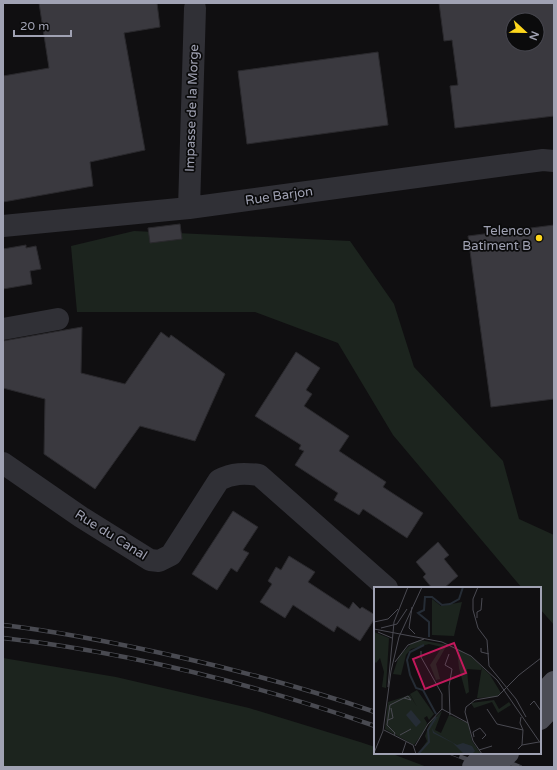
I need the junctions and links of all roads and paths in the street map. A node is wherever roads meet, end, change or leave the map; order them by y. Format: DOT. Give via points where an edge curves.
graph roads {
  1 [pos="195,8"];
  2 [pos="554,161"];
  3 [pos="189,208"];
  4 [pos="3,226"];
  5 [pos="58,319"];
  6 [pos="3,330"];
  7 [pos="3,463"];
  8 [pos="386,587"];
  9 [pos="554,682"];
  10 [pos="541,696"];
  11 [pos="554,704"];
  12 [pos="541,718"];
  13 [pos="486,754"];
  14 [pos="507,754"];
  15 [pos="473,767"];
  16 [pos="493,767"];
  1 -- 3 [label="street, Impasse de la Morge"];
  2 -- 3 [label="street, Rue Barjon" via="543,160"];
  3 -- 4 [label="street, Rue Barjon"];
  5 -- 6 [label="street"];
  7 -- 8 [label="street, Rue du Canal" via="81,517 150,560 159,561 171,555 219,480 230,474 259,475"];
  9 -- 10 [label="main road"];
  11 -- 12 [label="main road"];
  13 -- 15 [label="main road, bridge"];
  14 -- 16 [label="main road, bridge"];
}
